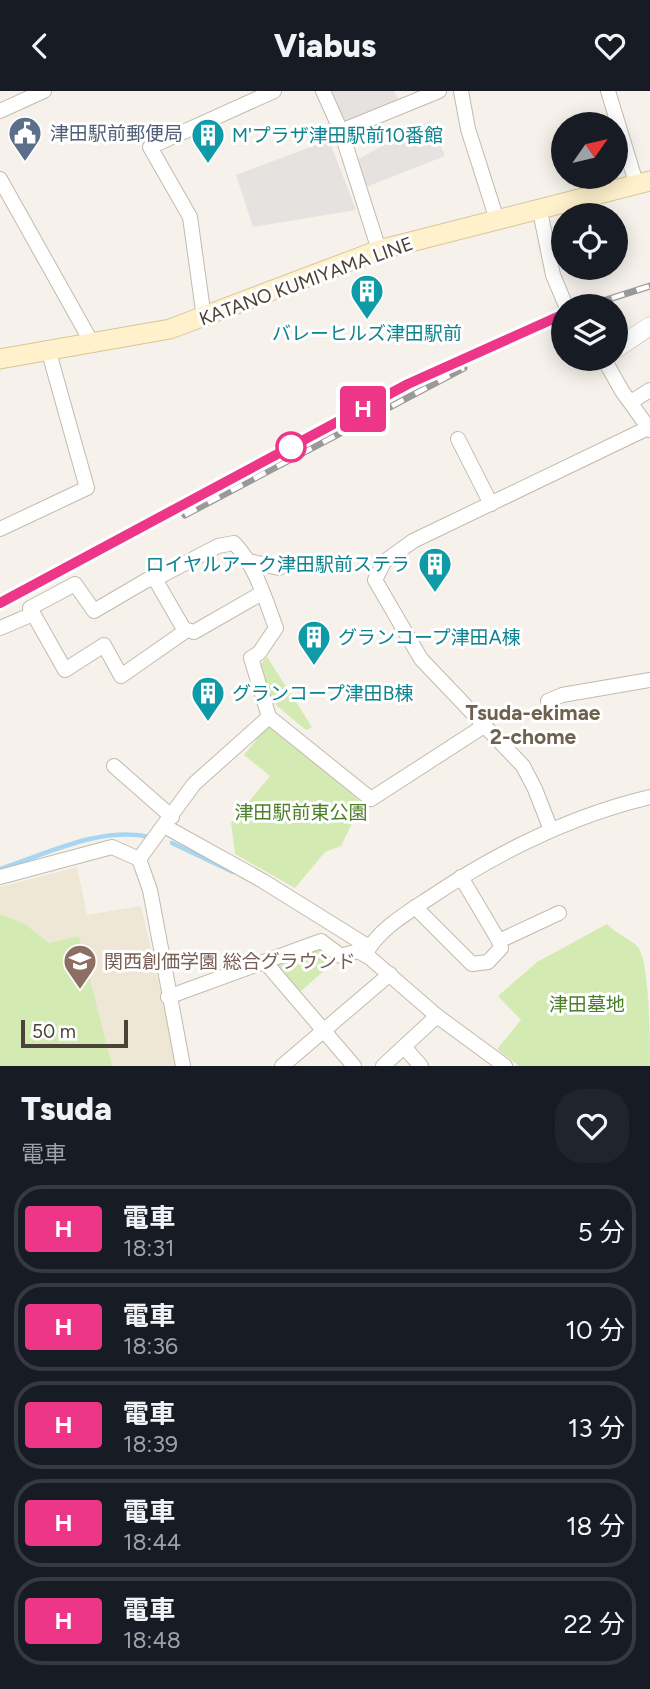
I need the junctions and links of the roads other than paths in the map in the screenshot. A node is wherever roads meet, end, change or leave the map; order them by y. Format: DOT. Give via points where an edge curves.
graph roads {
  1 [pos="44,91"];
  2 [pos="274,91"];
  3 [pos="323,91"];
  4 [pos="439,91"];
  5 [pos="461,91"];
  6 [pos="608,91"];
  7 [pos="402,98"];
  8 [pos="0,111"];
  9 [pos="341,131"];
  10 [pos="0,179"];
  11 [pos="643,183"];
  12 [pos="540,211"];
  13 [pos="497,220"];
  14 [pos="379,250"];
  15 [pos="561,294"];
  16 [pos="204,318"];
  17 [pos="650,326"];
  18 [pos="628,341"];
  19 [pos="92,343"];
  20 [pos="48,349"];
  21 [pos="0,359"];
  22 [pos="612,371"];
  23 [pos="650,390"];
  24 [pos="631,402"];
  25 [pos="649,429"];
  26 [pos="458,439"];
  27 [pos="491,504"];
  28 [pos="0,529"];
  29 [pos="249,561"];
  30 [pos="279,569"];
  31 [pos="155,579"];
  32 [pos="262,593"];
  33 [pos="33,614"];
  34 [pos="0,628"];
  35 [pos="185,631"];
  36 [pos="650,680"];
  37 [pos="548,701"];
  38 [pos="268,717"];
  39 [pos="484,726"];
  40 [pos="114,766"];
  41 [pos="650,797"];
  42 [pos="169,822"];
  43 [pos="551,830"];
  44 [pos="139,859"];
  45 [pos="0,877"];
  46 [pos="461,877"];
  47 [pos="415,907"];
  48 [pos="559,913"];
  49 [pos="499,941"];
  50 [pos="367,951"];
  51 [pos="265,962"];
  52 [pos="390,974"];
  53 [pos="168,997"];
  54 [pos="437,1016"];
  55 [pos="322,1031"];
  56 [pos="404,1048"];
  57 [pos="183,1066"];
  58 [pos="282,1066"];
  59 [pos="354,1066"];
  60 [pos="383,1066"];
  61 [pos="421,1066"];
  62 [pos="505,1066"];
  1 -- 8 [label="street"];
  2 -- 16 [label="street" via="150,147 190,217"];
  3 -- 9 [label="street"];
  4 -- 7 [label="street"];
  5 -- 13 [label="street"];
  6 -- 11 [label="street"];
  7 -- 9 [label="street"];
  9 -- 14 [label="street"];
  10 -- 19 [label="street"];
  11 -- 12 [label="main road, KATANO KUMIYAMA LINE"];
  12 -- 13 [label="main road, KATANO KUMIYAMA LINE"];
  12 -- 15 [label="street"];
  13 -- 14 [label="main road, KATANO KUMIYAMA LINE"];
  14 -- 16 [label="main road, KATANO KUMIYAMA LINE"];
  16 -- 19 [label="main road, KATANO KUMIYAMA LINE"];
  17 -- 18 [label="street"];
  19 -- 20 [label="main road, KATANO KUMIYAMA LINE"];
  20 -- 21 [label="main road, KATANO KUMIYAMA LINE"];
  20 -- 28 [label="street" via="87,488"];
  22 -- 24 [label="street"];
  23 -- 24 [label="street"];
  24 -- 25 [label="street"];
  25 -- 27 [label="street"];
  26 -- 27 [label="street"];
  27 -- 39 [label="street" via="413,541 384,562 375,580 421,659"];
  29 -- 30 [label="street"];
  29 -- 31 [label="street" via="234,543 218,546"];
  29 -- 32 [label="street"];
  31 -- 33 [label="street" via="93,611 75,584 30,608"];
  31 -- 35 [label="street"];
  32 -- 35 [label="street" via="194,632"];
  32 -- 38 [label="street" via="276,628 251,658"];
  33 -- 34 [label="street"];
  33 -- 35 [label="street" via="65,670 104,645 121,675"];
  36 -- 37 [label="street"];
  38 -- 39 [label="street" via="370,799"];
  38 -- 42 [label="street" via="194,784"];
  39 -- 43 [label="street" via="523,766"];
  40 -- 42 [label="street"];
  41 -- 43 [label="street"];
  42 -- 44 [label="street"];
  42 -- 50 [label="street"];
  43 -- 46 [label="street"];
  44 -- 45 [label="street" via="112,847"];
  44 -- 53 [label="street" via="150,890"];
  46 -- 47 [label="street"];
  46 -- 49 [label="street"];
  47 -- 49 [label="street" via="472,964 488,961 500,949"];
  47 -- 50 [label="street" via="381,933"];
  48 -- 49 [label="street"];
  50 -- 51 [label="street" via="341,956 321,941"];
  50 -- 52 [label="street"];
  51 -- 53 [label="street"];
  51 -- 55 [label="street"];
  52 -- 54 [label="street"];
  52 -- 55 [label="street"];
  53 -- 57 [label="street"];
  54 -- 56 [label="street"];
  54 -- 62 [label="street"];
  55 -- 58 [label="street"];
  55 -- 59 [label="street"];
  56 -- 60 [label="street"];
  56 -- 61 [label="street"];
}
